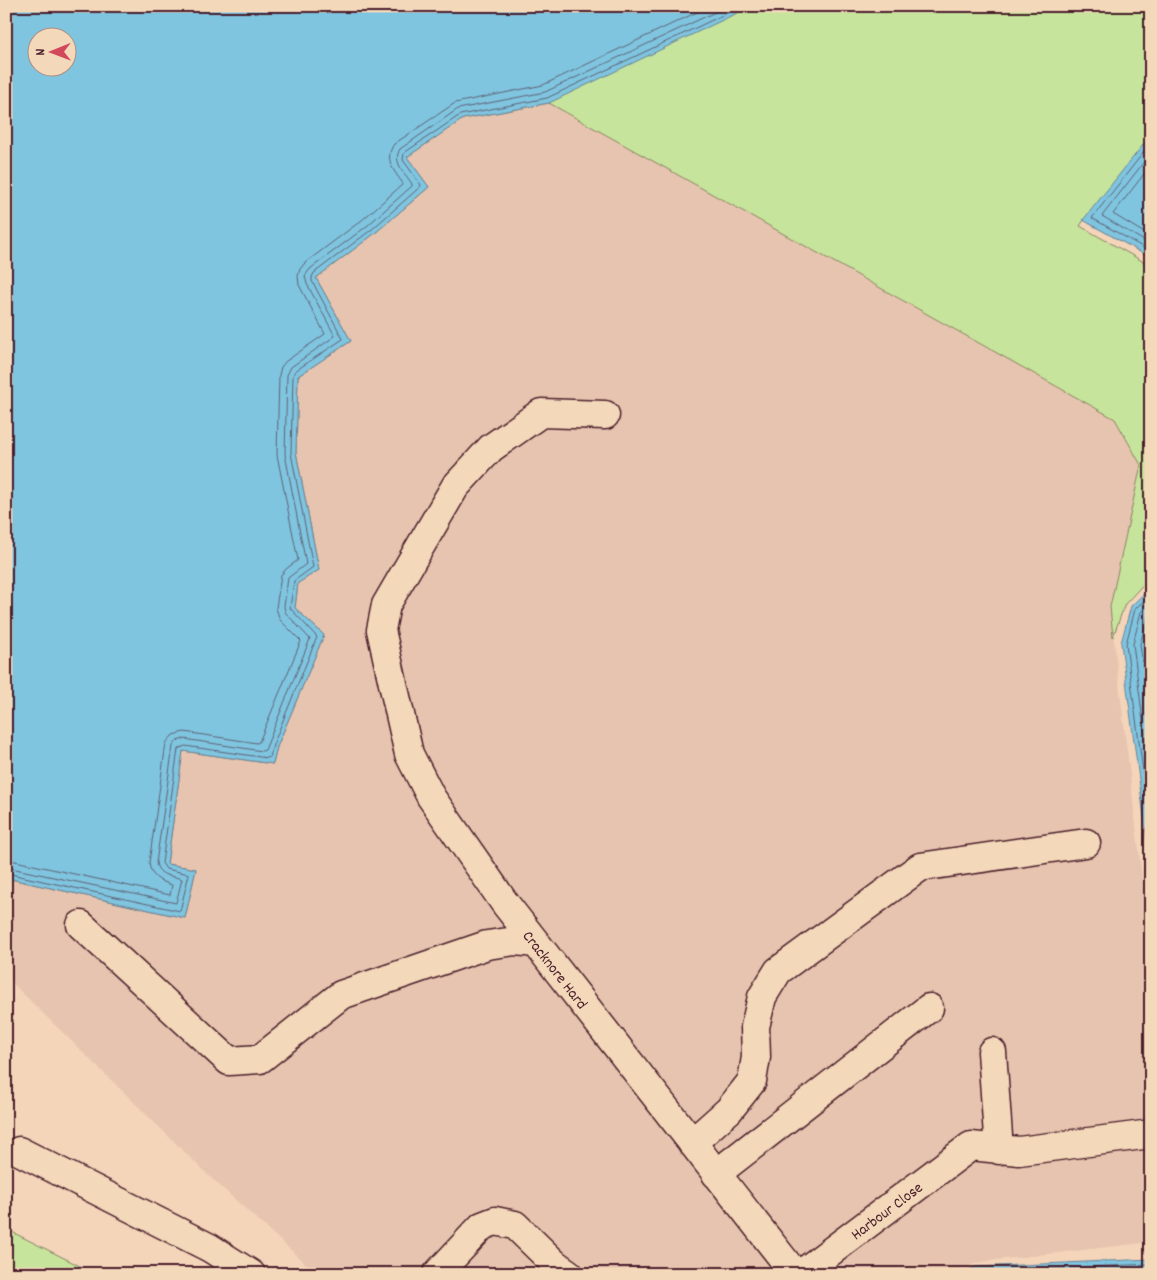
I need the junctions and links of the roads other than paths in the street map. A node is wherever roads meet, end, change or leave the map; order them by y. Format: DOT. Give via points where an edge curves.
graph roads {
  1 [pos="605,415"];
  2 [pos="1086,843"];
  3 [pos="81,925"];
  4 [pos="536,943"];
  5 [pos="929,1008"];
  6 [pos="992,1052"];
  7 [pos="1151,1134"];
  8 [pos="692,1143"];
  9 [pos="999,1150"];
  10 [pos="19,1151"];
  11 [pos="716,1174"];
  12 [pos="251,1274"];
  13 [pos="437,1274"];
  14 [pos="569,1274"];
  15 [pos="795,1274"];
  16 [pos="801,1274"];
  1 -- 4 [label="lane, Cracknore Hard" via="541,413 492,448 455,487 386,605 381,630 410,754 431,797"];
  2 -- 8 [label="lane" via="920,867 778,971 762,997 752,1082 730,1110"];
  3 -- 4 [label="lane" via="229,1061 260,1059 341,995 487,945 515,941"];
  4 -- 8 [label="lane, Cracknore Hard"];
  5 -- 11 [label="lane"];
  6 -- 9 [label="lane"];
  7 -- 9 [label="lane" via="1019,1151"];
  8 -- 11 [label="lane, Cracknore Hard"];
  9 -- 16 [label="lane, Harbour Close" via="971,1146"];
  10 -- 12 [label="lane" via="210,1248"];
  11 -- 15 [label="lane, Cracknore Hard"];
  13 -- 14 [label="lane" via="482,1226 495,1222 515,1225"];
}
